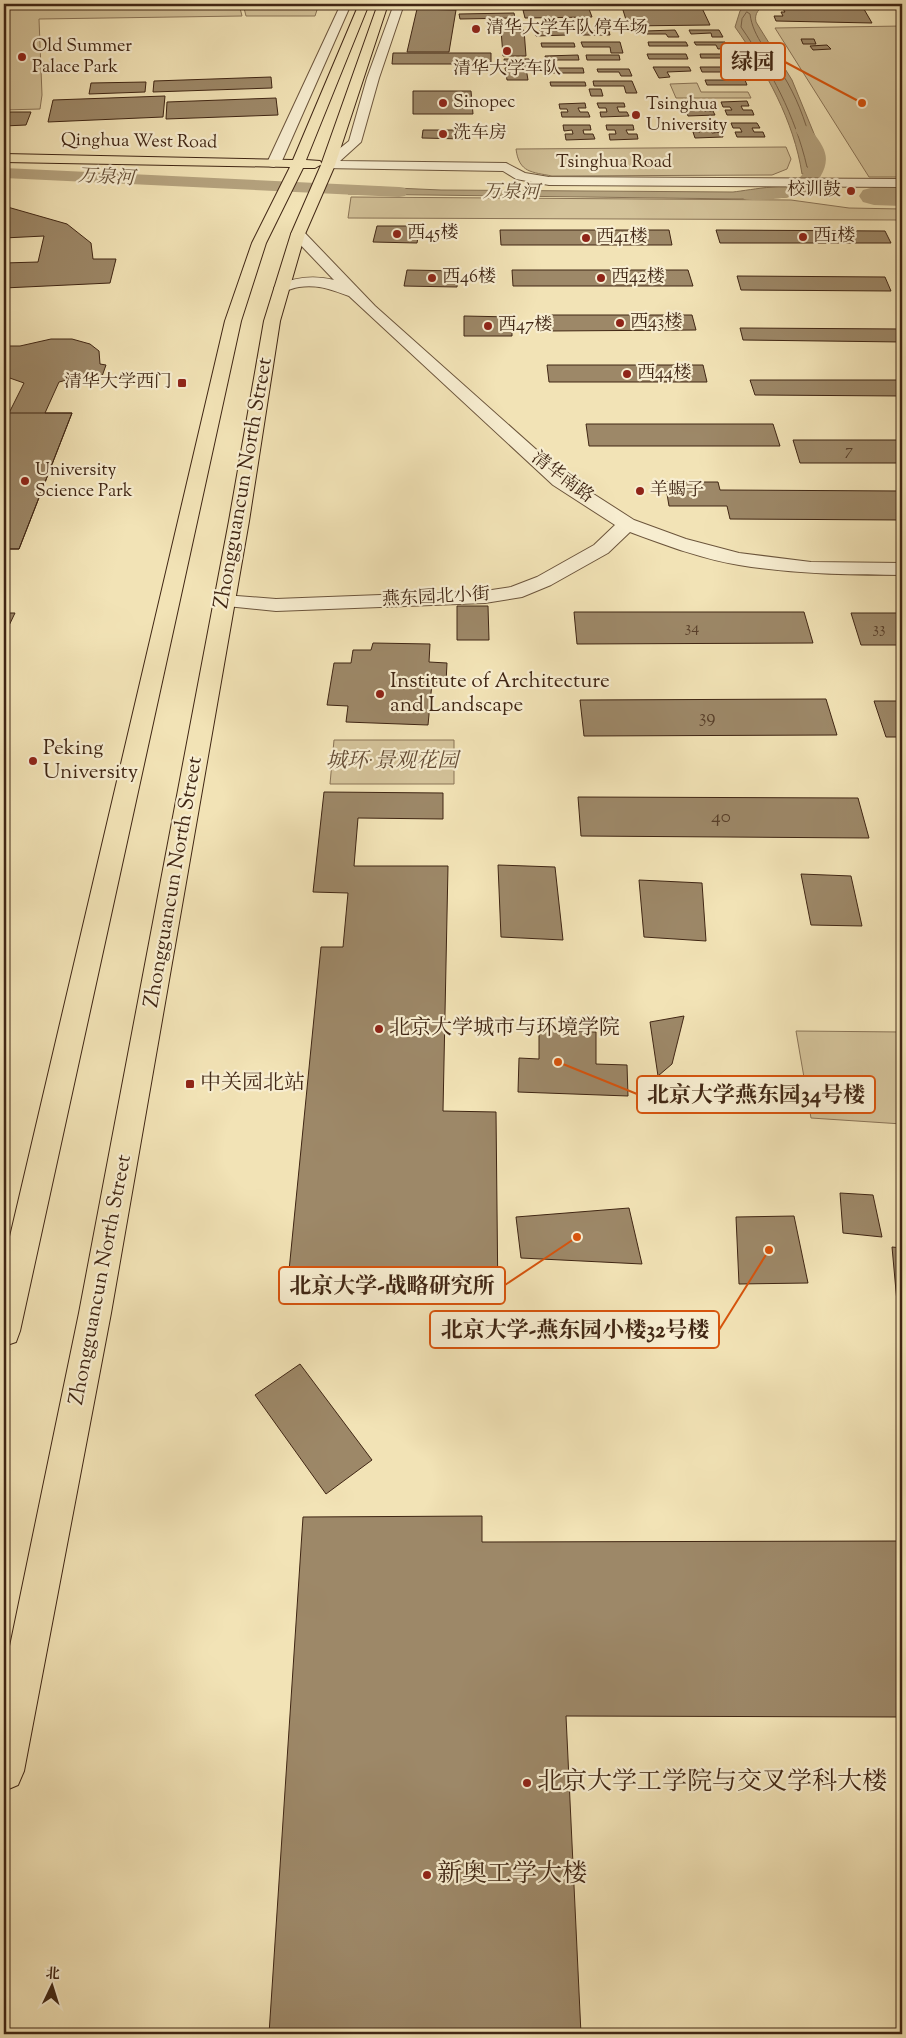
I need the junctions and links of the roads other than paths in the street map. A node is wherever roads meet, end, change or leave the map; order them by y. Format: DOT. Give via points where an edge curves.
graph roads {
  1 [pos="346,4"];
  2 [pos="364,4"];
  3 [pos="383,4"];
  4 [pos="399,4"];
  5 [pos="336,73"];
  6 [pos="308,88"];
  7 [pos="4,158"];
  8 [pos="274,163"];
  9 [pos="298,164"];
  10 [pos="328,165"];
  11 [pos="902,184"];
  12 [pos="298,234"];
  13 [pos="282,288"];
  14 [pos="354,294"];
  15 [pos="627,524"];
  16 [pos="902,569"];
  17 [pos="224,601"];
  18 [pos="4,1331"];
  19 [pos="4,1772"];
  1 -- 6 [label="street"];
  2 -- 5 [label="main road, Zhongguancun North Street"];
  3 -- 10 [label="main road, Zhongguancun North Street"];
  4 -- 10 [label="street" via="355,142"];
  5 -- 6 [label="main road"];
  5 -- 9 [label="main road, Zhongguancun North Street"];
  6 -- 8 [label="street"];
  7 -- 8 [label="main road, Qinghua West Road"];
  8 -- 9 [label="main road, Qinghua West Road"];
  9 -- 10 [label="main road, Qinghua West Road"];
  9 -- 18 [label="main road, Zhongguancun North Street" via="259,243 233,321"];
  10 -- 11 [label="street, Tsinghua Road" via="506,167 521,176 549,181"];
  10 -- 12 [label="main road, Zhongguancun North Street"];
  12 -- 13 [label="main road, Zhongguancun North Street"];
  12 -- 14 [label="street, 清华南路"];
  13 -- 14 [label="street" via="310,282 344,287"];
  13 -- 17 [label="main road, Zhongguancun North Street" via="272,321"];
  14 -- 15 [label="street, 清华南路" via="560,481"];
  15 -- 16 [label="street, 清华南路" via="679,544 738,559 811,568"];
  15 -- 17 [label="street, 燕东园北小街" via="601,549 544,581 515,593 276,605"];
  17 -- 19 [label="main road, Zhongguancun North Street" via="96,1313"];
}
